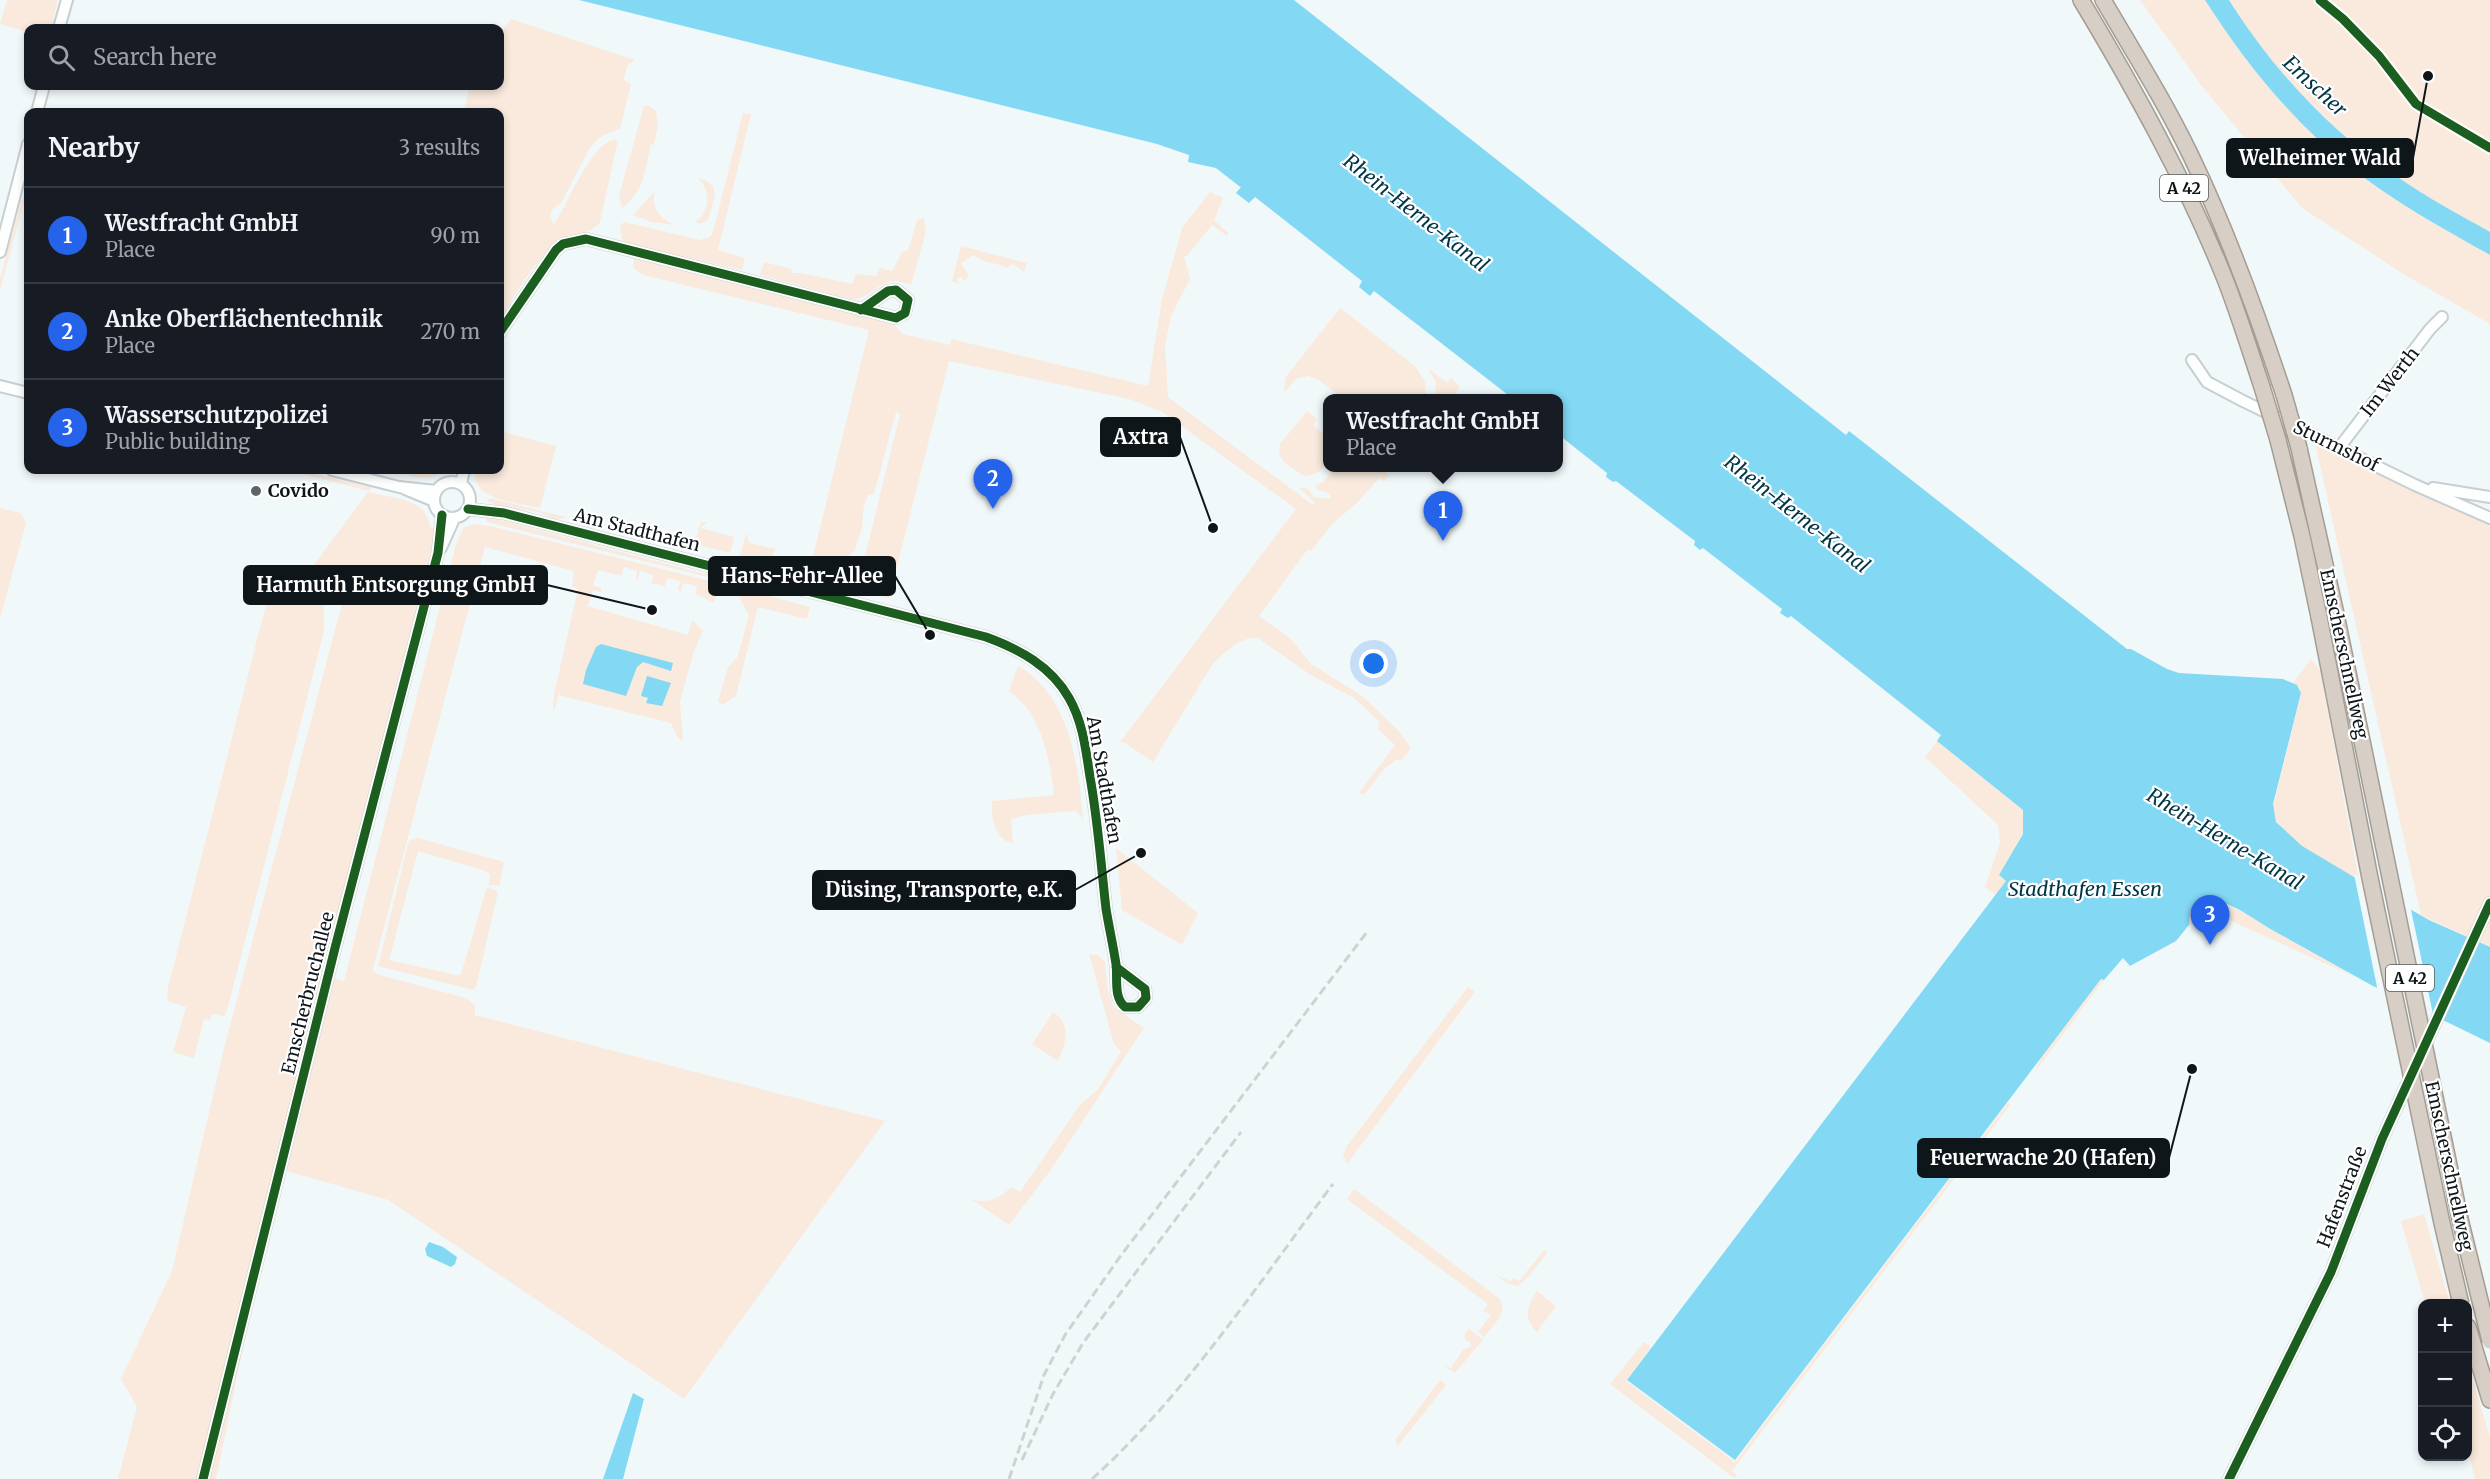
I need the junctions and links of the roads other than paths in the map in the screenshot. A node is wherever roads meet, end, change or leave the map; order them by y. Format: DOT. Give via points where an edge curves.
graph roads {
  1 [pos="67,0"];
  2 [pos="2081,0"];
  3 [pos="2103,0"];
  4 [pos="60,24"];
  5 [pos="43,90"];
  6 [pos="38,108"];
  7 [pos="24,159"];
  8 [pos="0,252"];
  9 [pos="861,310"];
  10 [pos="2442,317"];
  11 [pos="504,326"];
  12 [pos="2192,360"];
  13 [pos="0,386"];
  14 [pos="24,392"];
  15 [pos="2339,448"];
  16 [pos="348,474"];
  17 [pos="455,474"];
  18 [pos="462,474"];
  19 [pos="456,483"];
  20 [pos="2415,485"];
  21 [pos="435,496"];
  22 [pos="2490,497"];
  23 [pos="469,504"];
  24 [pos="442,515"];
  25 [pos="2490,518"];
  26 [pos="454,519"];
  27 [pos="438,553"];
  28 [pos="2490,903"];
  29 [pos="1116,967"];
  30 [pos="2460,1299"];
  31 [pos="2472,1340"];
  32 [pos="2490,1341"];
  33 [pos="2490,1400"];
  34 [pos="203,1479"];
  35 [pos="2229,1479"];
  1 -- 4 [label="street"];
  2 -- 30 [label="highway, Emscherschnellweg / A 42, bridge" via="2127,78 2200,221 2225,280 2278,440 2302,536"];
  3 -- 32 [label="highway, Emscherschnellweg / A 42, bridge" via="2190,154 2213,204 2264,334 2299,448 2460,1219"];
  5 -- 6 [label="street"];
  7 -- 8 [label="street"];
  9 -- 11 [label="street" via="586,239 555,250"];
  10 -- 15 [label="street, Im Werth"];
  12 -- 15 [label="street, Sturmshof" via="2207,382"];
  13 -- 14 [label="street"];
  15 -- 20 [label="street, Sturmshof"];
  16 -- 21 [label="street"];
  17 -- 19 [label="street"];
  18 -- 19 [label="street"];
  19 -- 21 [label="street" via="445,484"];
  19 -- 23 [label="street" via="468,493"];
  20 -- 22 [label="street"];
  20 -- 25 [label="street, Sturmshof"];
  21 -- 24 [label="street"];
  23 -- 26 [label="street" via="464,514"];
  23 -- 29 [label="street, Am Stadthafen" via="986,637 1038,663 1061,685 1080,726 1099,825"];
  24 -- 26 [label="street"];
  24 -- 27 [label="street, Emscherbruchallee"];
  26 -- 27 [label="street, Emscherbruchallee"];
  27 -- 34 [label="street, Emscherbruchallee"];
  28 -- 35 [label="street, Hafenstraße" via="2382,1139 2331,1272"];
  31 -- 33 [label="highway"];
}
